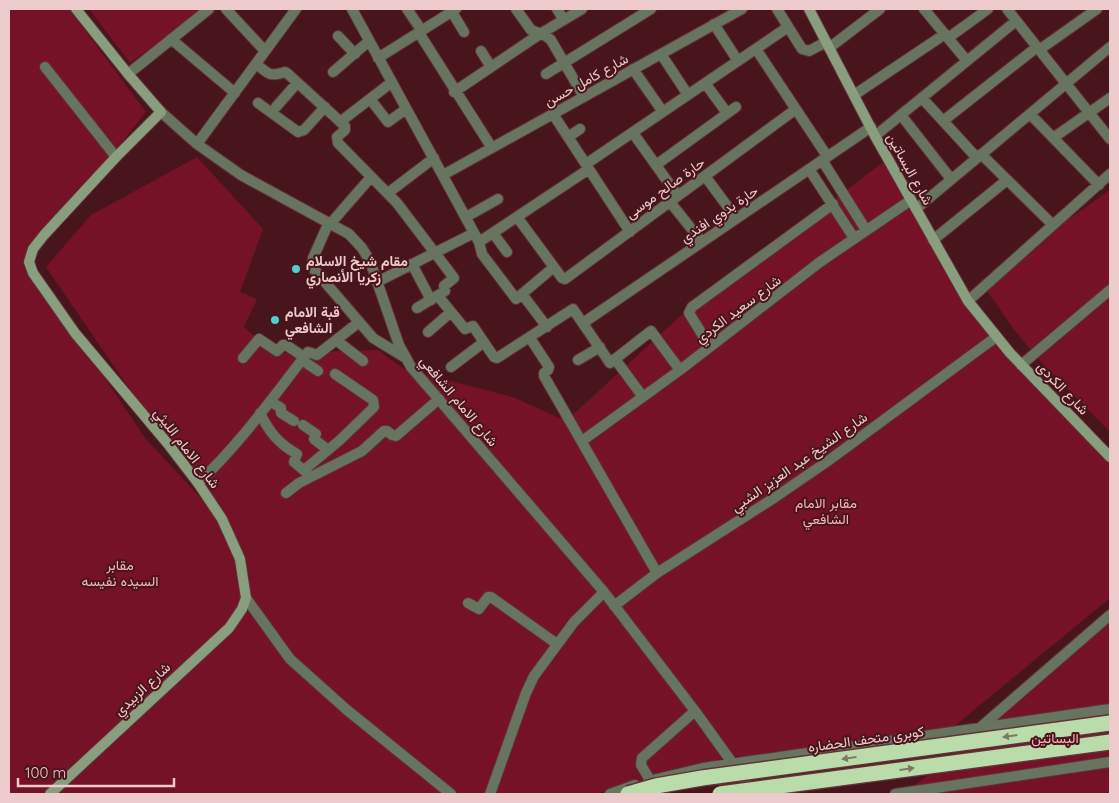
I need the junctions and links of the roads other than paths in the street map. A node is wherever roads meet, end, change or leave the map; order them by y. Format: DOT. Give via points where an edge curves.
graph roads {
  1 [pos="76,9"];
  2 [pos="209,9"];
  3 [pos="226,9"];
  4 [pos="296,9"];
  5 [pos="352,9"];
  6 [pos="407,9"];
  7 [pos="516,9"];
  8 [pos="557,9"];
  9 [pos="582,9"];
  10 [pos="651,9"];
  11 [pos="742,9"];
  12 [pos="776,9"];
  13 [pos="809,9"];
  14 [pos="880,9"];
  15 [pos="924,9"];
  16 [pos="988,9"];
  17 [pos="1007,9"];
  18 [pos="1097,9"];
  19 [pos="449,11"];
  20 [pos="564,20"];
  21 [pos="1016,21"];
  22 [pos="714,24"];
  23 [pos="788,27"];
  24 [pos="420,32"];
  25 [pos="464,32"];
  26 [pos="540,34"];
  27 [pos="338,36"];
  28 [pos="946,36"];
  29 [pos="171,39"];
  30 [pos="369,41"];
  31 [pos="827,45"];
  32 [pos="1110,47"];
  33 [pos="756,49"];
  34 [pos="1038,49"];
  35 [pos="266,51"];
  36 [pos="481,51"];
  37 [pos="354,54"];
  38 [pos="661,54"];
  39 [pos="378,58"];
  40 [pos="738,61"];
  41 [pos="967,61"];
  42 [pos="565,63"];
  43 [pos="256,64"];
  44 [pos="45,67"];
  45 [pos="491,67"];
  46 [pos="633,69"];
  47 [pos="333,72"];
  48 [pos="128,74"];
  49 [pos="546,74"];
  50 [pos="392,82"];
  51 [pos="297,83"];
  52 [pos="705,83"];
  53 [pos="1066,84"];
  54 [pos="235,92"];
  55 [pos="454,92"];
  56 [pos="688,95"];
  57 [pos="854,95"];
  58 [pos="584,97"];
  59 [pos="922,98"];
  60 [pos="1110,98"];
  61 [pos="370,99"];
  62 [pos="258,103"];
  63 [pos="276,107"];
  64 [pos="325,107"];
  65 [pos="736,107"];
  66 [pos="406,109"];
  67 [pos="796,109"];
  68 [pos="161,112"];
  69 [pos="663,112"];
  70 [pos="727,113"];
  71 [pos="1088,113"];
  72 [pos="553,114"];
  73 [pos="1030,114"];
  74 [pos="901,115"];
  75 [pos="340,122"];
  76 [pos="943,122"];
  77 [pos="580,129"];
  78 [pos="873,132"];
  79 [pos="633,133"];
  80 [pos="568,137"];
  81 [pos="1053,138"];
  82 [pos="1110,139"];
  83 [pos="197,144"];
  84 [pos="492,148"];
  85 [pos="979,156"];
  86 [pos="116,157"];
  87 [pos="434,158"];
  88 [pos="825,158"];
  89 [pos="656,165"];
  90 [pos="587,167"];
  91 [pos="809,169"];
  92 [pos="1110,174"];
  93 [pos="443,175"];
  94 [pos="705,176"];
  95 [pos="372,177"];
  96 [pos="951,179"];
  97 [pos="1007,180"];
  98 [pos="1099,185"];
  99 [pos="388,193"];
  100 [pos="674,199"];
  101 [pos="498,200"];
  102 [pos="833,204"];
  103 [pos="914,205"];
  104 [pos="466,217"];
  105 [pos="517,217"];
  106 [pos="736,218"];
  107 [pos="330,222"];
  108 [pos="1053,226"];
  109 [pos="866,230"];
  110 [pos="630,232"];
  111 [pos="493,233"];
  112 [pos="477,238"];
  113 [pos="854,238"];
  114 [pos="934,240"];
  115 [pos="702,242"];
  116 [pos="435,252"];
  117 [pos="507,252"];
  118 [pos="412,264"];
  119 [pos="554,267"];
  120 [pos="377,282"];
  121 [pos="1110,290"];
  122 [pos="522,294"];
  123 [pos="434,298"];
  124 [pos="968,301"];
  125 [pos="417,308"];
  126 [pos="451,312"];
  127 [pos="359,322"];
  128 [pos="583,323"];
  129 [pos="547,326"];
  130 [pos="428,332"];
  131 [pos="530,338"];
  132 [pos="996,338"];
  133 [pos="336,340"];
  134 [pos="484,342"];
  135 [pos="600,347"];
  136 [pos="710,347"];
  137 [pos="404,356"];
  138 [pos="243,358"];
  139 [pos="303,359"];
  140 [pos="615,359"];
  141 [pos="578,360"];
  142 [pos="363,361"];
  143 [pos="1022,365"];
  144 [pos="451,367"];
  145 [pos="680,370"];
  146 [pos="318,372"];
  147 [pos="335,374"];
  148 [pos="643,398"];
  149 [pos="439,399"];
  150 [pos="270,400"];
  151 [pos="260,413"];
  152 [pos="582,441"];
  153 [pos="328,450"];
  154 [pos="1110,457"];
  155 [pos="307,473"];
  156 [pos="198,483"];
  157 [pos="286,493"];
  158 [pos="658,573"];
  159 [pos="604,592"];
  160 [pos="246,598"];
  161 [pos="468,603"];
  162 [pos="614,606"];
  163 [pos="1110,615"];
  164 [pos="557,644"];
  165 [pos="695,711"];
  166 [pos="1110,713"];
  167 [pos="982,727"];
  168 [pos="1110,742"];
  169 [pos="1110,762"];
  170 [pos="733,763"];
  171 [pos="650,780"];
  172 [pos="50,794"];
  173 [pos="451,794"];
  174 [pos="490,794"];
  175 [pos="610,794"];
  176 [pos="628,794"];
  177 [pos="720,794"];
  178 [pos="754,794"];
  179 [pos="895,794"];
  1 -- 48 [label="street, شارع الامام الشافعي"];
  2 -- 29 [label="street"];
  3 -- 35 [label="street"];
  4 -- 35 [label="street"];
  5 -- 30 [label="street"];
  6 -- 24 [label="street"];
  7 -- 26 [label="street" via="529,28"];
  8 -- 20 [label="street"];
  9 -- 20 [label="street"];
  10 -- 42 [label="street"];
  11 -- 22 [label="street, شارع كامل حسن"];
  12 -- 23 [label="street"];
  13 -- 31 [label="street, شارع البساتين"];
  14 -- 31 [label="street"];
  15 -- 28 [label="street"];
  16 -- 28 [label="street"];
  17 -- 21 [label="street"];
  18 -- 34 [label="street"];
  19 -- 24 [label="street"];
  19 -- 25 [label="street"];
  20 -- 26 [label="street"];
  21 -- 34 [label="street"];
  21 -- 41 [label="street, حارة بدوي افندي"];
  22 -- 38 [label="street, شارع كامل حسن"];
  22 -- 40 [label="street"];
  23 -- 31 [label="street" via="805,51"];
  23 -- 33 [label="street"];
  24 -- 39 [label="street"];
  24 -- 55 [label="street"];
  26 -- 42 [label="street" via="549,38"];
  26 -- 45 [label="street"];
  27 -- 37 [label="street"];
  28 -- 41 [label="street"];
  28 -- 57 [label="street"];
  29 -- 48 [label="street"];
  29 -- 54 [label="street"];
  30 -- 37 [label="street"];
  30 -- 39 [label="street"];
  31 -- 57 [label="street, شارع البساتين"];
  32 -- 53 [label="street, شارع سعيد الكردي"];
  33 -- 40 [label="street"];
  33 -- 67 [label="street"];
  34 -- 53 [label="street"];
  34 -- 76 [label="street"];
  35 -- 43 [label="street"];
  36 -- 45 [label="street"];
  37 -- 47 [label="street"];
  38 -- 46 [label="street, شارع كامل حسن"];
  38 -- 56 [label="street"];
  39 -- 50 [label="street"];
  40 -- 52 [label="street"];
  41 -- 59 [label="street, حارة بدوي افندي"];
  42 -- 49 [label="street"];
  42 -- 58 [label="street"];
  43 -- 51 [label="street" via="269,75 285,72"];
  43 -- 54 [label="street"];
  44 -- 86 [label="street"];
  45 -- 55 [label="street"];
  46 -- 58 [label="street, شارع كامل حسن"];
  46 -- 69 [label="street"];
  48 -- 68 [label="street, شارع الامام الشافعي"];
  50 -- 61 [label="street"];
  50 -- 66 [label="street"];
  51 -- 63 [label="street"];
  51 -- 64 [label="street"];
  52 -- 56 [label="street"];
  52 -- 70 [label="street"];
  53 -- 71 [label="street"];
  53 -- 73 [label="street, شارع سعيد الكردي"];
  54 -- 83 [label="street"];
  55 -- 84 [label="street"];
  56 -- 69 [label="street"];
  57 -- 78 [label="street, شارع البساتين"];
  58 -- 72 [label="street, شارع كامل حسن"];
  59 -- 74 [label="street, حارة بدوي افندي"];
  59 -- 76 [label="street"];
  60 -- 71 [label="street"];
  61 -- 66 [label="street" via="388,122"];
  61 -- 75 [label="street"];
  62 -- 64 [label="street" via="298,132 304,130"];
  64 -- 75 [label="street"];
  65 -- 70 [label="street"];
  66 -- 87 [label="street"];
  67 -- 88 [label="street"];
  67 -- 94 [label="street, حارة صالح موسى"];
  68 -- 83 [label="street, شارع الامام الشافعي"];
  68 -- 86 [label="street, شارع الامام الليثي"];
  69 -- 79 [label="street"];
  70 -- 89 [label="street"];
  71 -- 81 [label="street"];
  71 -- 82 [label="street"];
  72 -- 80 [label="street"];
  72 -- 84 [label="street, شارع كامل حسن"];
  73 -- 81 [label="street"];
  73 -- 85 [label="street, شارع سعيد الكردي"];
  74 -- 78 [label="street, حارة بدوي افندي"];
  74 -- 96 [label="street"];
  75 -- 95 [label="street" via="346,128 337,137 338,143"];
  76 -- 85 [label="street"];
  77 -- 80 [label="street"];
  78 -- 88 [label="street, حارة بدوي افندي"];
  78 -- 103 [label="street, شارع البساتين"];
  79 -- 89 [label="street"];
  79 -- 90 [label="street"];
  80 -- 90 [label="street"];
  81 -- 98 [label="street"];
  83 -- 107 [label="street, شارع الامام الشافعي" via="241,175"];
  84 -- 93 [label="street, شارع كامل حسن"];
  85 -- 96 [label="street, شارع سعيد الكردي"];
  85 -- 97 [label="street"];
  86 -- 156 [label="street, شارع الامام الليثي" via="44,235 33,249 29,262 33,273 75,333"];
  87 -- 93 [label="street"];
  87 -- 99 [label="street"];
  88 -- 91 [label="street, حارة بدوي افندي"];
  88 -- 109 [label="street"];
  89 -- 100 [label="street"];
  90 -- 105 [label="street"];
  90 -- 110 [label="street"];
  91 -- 102 [label="street"];
  91 -- 106 [label="street, حارة بدوي افندي"];
  92 -- 98 [label="street"];
  93 -- 104 [label="street"];
  94 -- 100 [label="street, حارة صالح موسى"];
  94 -- 106 [label="street"];
  95 -- 99 [label="street"];
  95 -- 107 [label="street"];
  96 -- 103 [label="street, شارع سعيد الكردي"];
  97 -- 108 [label="street"];
  97 -- 114 [label="street"];
  98 -- 108 [label="street"];
  99 -- 116 [label="street"];
  100 -- 110 [label="street, حارة صالح موسى"];
  100 -- 115 [label="street"];
  101 -- 104 [label="street"];
  102 -- 113 [label="street"];
  102 -- 136 [label="street" via="692,307 689,313"];
  103 -- 109 [label="street, شارع سعيد الكردي"];
  103 -- 114 [label="street, شارع البساتين"];
  104 -- 112 [label="street"];
  105 -- 111 [label="street"];
  105 -- 119 [label="street"];
  106 -- 115 [label="street, حارة بدوي افندي"];
  107 -- 120 [label="street, شارع الامام الشافعي" via="349,234 362,248"];
  107 -- 127 [label="street" via="312,267"];
  108 -- 124 [label="street"];
  109 -- 113 [label="street, شارع سعيد الكردي"];
  110 -- 119 [label="street, حارة صالح موسى" via="565,279"];
  111 -- 112 [label="street"];
  111 -- 117 [label="street"];
  112 -- 116 [label="street"];
  112 -- 122 [label="street" via="482,254 516,299"];
  113 -- 136 [label="street, شارع سعيد الكردي"];
  114 -- 124 [label="street, شارع البساتين"];
  115 -- 128 [label="street, حارة بدوي افندي"];
  116 -- 118 [label="street"];
  116 -- 123 [label="street" via="454,278 445,285 446,290"];
  118 -- 120 [label="street"];
  118 -- 123 [label="street"];
  119 -- 122 [label="street"];
  120 -- 137 [label="street, شارع الامام الشافعي"];
  121 -- 143 [label="street"];
  122 -- 129 [label="street"];
  123 -- 125 [label="street"];
  123 -- 126 [label="street"];
  124 -- 132 [label="street, شارع البساتين"];
  126 -- 130 [label="street"];
  126 -- 134 [label="street" via="465,329 473,326"];
  127 -- 133 [label="street"];
  127 -- 137 [label="street" via="373,338"];
  128 -- 129 [label="street" via="573,309"];
  128 -- 135 [label="street"];
  129 -- 131 [label="street"];
  131 -- 134 [label="street" via="497,358"];
  131 -- 152 [label="street" via="549,367 544,376"];
  132 -- 143 [label="street, شارع الكردى"];
  132 -- 158 [label="street, شارع الشيخ عبد العزيز الشبي" via="828,461"];
  133 -- 139 [label="street" via="317,355 309,352"];
  133 -- 142 [label="street"];
  134 -- 144 [label="street"];
  135 -- 140 [label="street" via="610,363"];
  135 -- 141 [label="street"];
  136 -- 145 [label="street, شارع سعيد الكردي"];
  137 -- 149 [label="street, شارع الامام الشافعي"];
  138 -- 139 [label="street" via="259,340 277,351 286,345"];
  139 -- 146 [label="street"];
  139 -- 150 [label="street"];
  140 -- 145 [label="street" via="651,331"];
  140 -- 148 [label="street"];
  143 -- 154 [label="street, شارع الكردى"];
  145 -- 148 [label="street, شارع سعيد الكردي"];
  147 -- 153 [label="street" via="373,400 374,407"];
  148 -- 152 [label="street, شارع سعيد الكردي"];
  149 -- 155 [label="street" via="396,436 386,430 362,451"];
  149 -- 159 [label="street, شارع الامام الشافعي"];
  150 -- 151 [label="street"];
  150 -- 153 [label="street" via="281,408 281,413 316,434 314,439"];
  151 -- 155 [label="street" via="275,438 297,454 293,461"];
  151 -- 156 [label="street"];
  152 -- 158 [label="street"];
  153 -- 155 [label="street"];
  155 -- 157 [label="street"];
  156 -- 160 [label="street, شارع الامام الليثي" via="232,538 240,559"];
  158 -- 162 [label="street, شارع الشيخ عبد العزيز الشبي"];
  159 -- 162 [label="street, شارع الامام الشافعي"];
  159 -- 164 [label="street"];
  160 -- 172 [label="street, شارع الزبيدي" via="229,628"];
  160 -- 173 [label="street, شارع الامام الليثي" via="290,659"];
  161 -- 164 [label="street" via="478,609 488,597 491,598"];
  162 -- 165 [label="street, شارع الامام الشافعي"];
  163 -- 167 [label="street"];
  164 -- 174 [label="street" via="526,693"];
  165 -- 170 [label="street, شارع الامام الشافعي"];
  165 -- 171 [label="street" via="642,758 641,765"];
  166 -- 167 [label="street"];
  166 -- 176 [label="highway, كوبرى متحف الحضاره, one-way, bridge" via="671,783"];
  167 -- 170 [label="street"];
  177 -- 168 [label="highway, one-way, bridge"];
  169 -- 179 [label="street"];
  170 -- 171 [label="street"];
  170 -- 178 [label="street, شارع الامام الشافعي"];
  171 -- 175 [label="street"];
}
